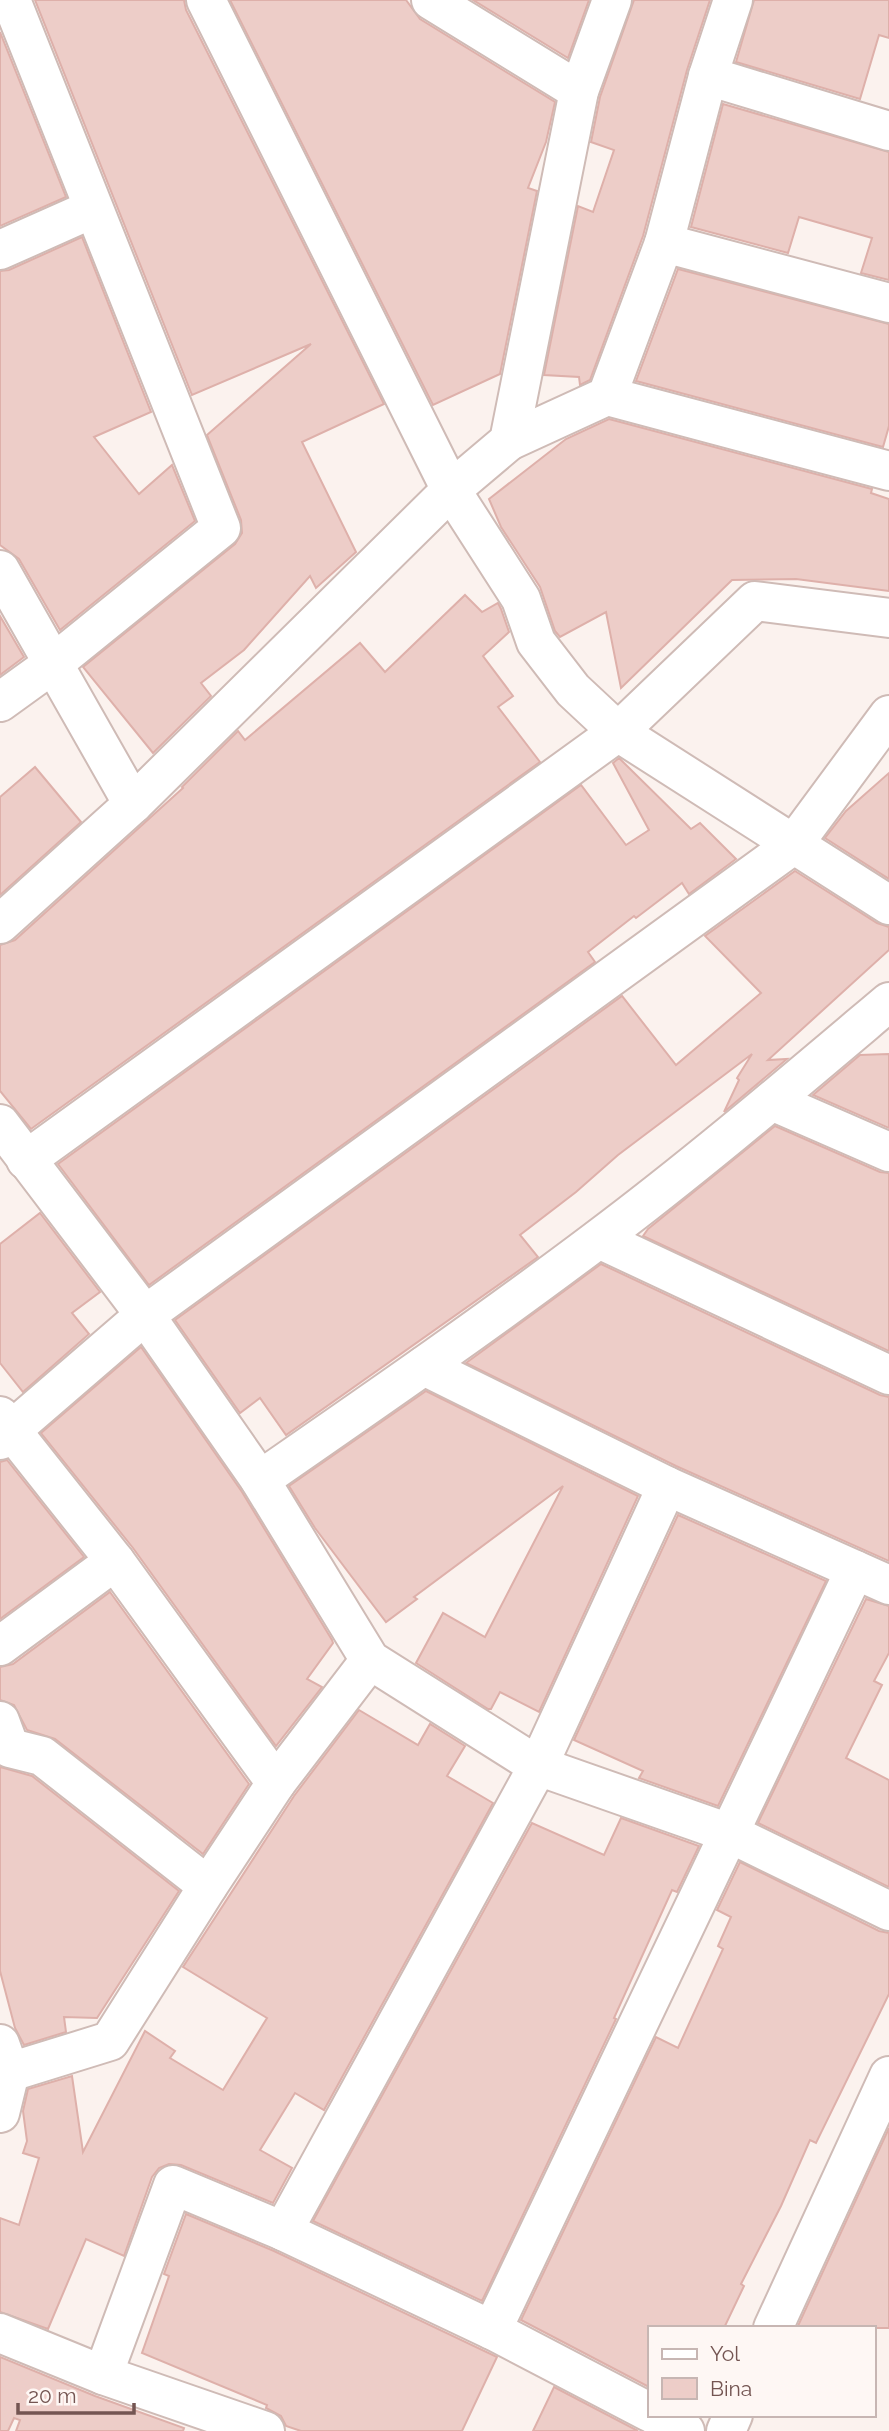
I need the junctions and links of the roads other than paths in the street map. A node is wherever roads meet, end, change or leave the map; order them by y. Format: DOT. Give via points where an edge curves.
graph roads {
  1 [pos="10,0"];
  2 [pos="206,0"];
  3 [pos="431,0"];
  4 [pos="612,0"];
  5 [pos="733,0"];
  6 [pos="708,76"];
  7 [pos="579,91"];
  8 [pos="889,131"];
  9 [pos="92,209"];
  10 [pos="664,243"];
  11 [pos="0,250"];
  12 [pos="889,303"];
  13 [pos="607,396"];
  14 [pos="509,440"];
  15 [pos="889,471"];
  16 [pos="451,490"];
  17 [pos="0,570"];
  18 [pos="889,618"];
  19 [pos="54,663"];
  20 [pos="0,702"];
  21 [pos="889,715"];
  22 [pos="618,732"];
  23 [pos="133,804"];
  24 [pos="793,845"];
  25 [pos="889,905"];
  26 [pos="0,924"];
  27 [pos="889,1002"];
  28 [pos="772,1101"];
  29 [pos="0,1124"];
  30 [pos="889,1152"];
  31 [pos="26,1160"];
  32 [pos="599,1239"];
  33 [pos="145,1315"];
  34 [pos="424,1366"];
  35 [pos="889,1375"];
  36 [pos="4,1429"];
  37 [pos="260,1480"];
  38 [pos="667,1486"];
  39 [pos="115,1561"];
  40 [pos="872,1578"];
  41 [pos="0,1646"];
  42 [pos="370,1660"];
  43 [pos="0,1721"];
  44 [pos="538,1766"];
  45 [pos="276,1783"];
  46 [pos="729,1833"];
  47 [pos="208,1885"];
  48 [pos="889,1911"];
  49 [pos="5,2058"];
  50 [pos="889,2076"];
  51 [pos="0,2113"];
  52 [pos="284,2231"];
  53 [pos="774,2326"];
  54 [pos="492,2330"];
  55 [pos="0,2333"];
  56 [pos="103,2375"];
  57 [pos="648,2411"];
  58 [pos="659,2417"];
  59 [pos="265,2431"];
  60 [pos="685,2431"];
  1 -- 9 [label="street"];
  2 -- 16 [label="street"];
  3 -- 7 [label="street"];
  4 -- 7 [label="street"];
  5 -- 6 [label="street"];
  6 -- 8 [label="street"];
  6 -- 10 [label="street"];
  7 -- 14 [label="street"];
  9 -- 11 [label="street"];
  9 -- 19 [label="street" via="221,528"];
  10 -- 12 [label="street"];
  10 -- 13 [label="street"];
  13 -- 14 [label="street"];
  13 -- 15 [label="street"];
  14 -- 16 [label="street"];
  16 -- 22 [label="street" via="521,598 536,642 573,690"];
  16 -- 23 [label="street"];
  17 -- 19 [label="street"];
  18 -- 22 [label="street" via="755,601"];
  19 -- 20 [label="street"];
  19 -- 23 [label="street"];
  21 -- 24 [label="street"];
  22 -- 24 [label="street"];
  22 -- 31 [label="street"];
  23 -- 26 [label="street"];
  24 -- 25 [label="street"];
  24 -- 33 [label="street"];
  27 -- 28 [label="street"];
  28 -- 30 [label="street"];
  28 -- 32 [label="street"];
  29 -- 31 [label="street"];
  31 -- 33 [label="street"];
  32 -- 34 [label="street"];
  32 -- 35 [label="street"];
  33 -- 36 [label="street"];
  33 -- 37 [label="street"];
  34 -- 37 [label="street"];
  34 -- 38 [label="street"];
  36 -- 39 [label="street"];
  37 -- 42 [label="street"];
  38 -- 40 [label="street"];
  38 -- 44 [label="street"];
  39 -- 41 [label="street"];
  39 -- 45 [label="street"];
  40 -- 46 [label="street"];
  42 -- 44 [label="street"];
  42 -- 45 [label="street"];
  43 -- 47 [label="street" via="10,1748 42,1756"];
  44 -- 46 [label="street"];
  44 -- 52 [label="street"];
  45 -- 47 [label="street"];
  46 -- 48 [label="street"];
  46 -- 54 [label="street"];
  47 -- 49 [label="street" via="110,2041"];
  49 -- 51 [label="street"];
  50 -- 53 [label="street"];
  52 -- 54 [label="street"];
  52 -- 56 [label="street" via="173,2185"];
  54 -- 57 [label="street"];
  55 -- 56 [label="street"];
  56 -- 59 [label="street"];
  58 -- 60 [label="street"];
}
